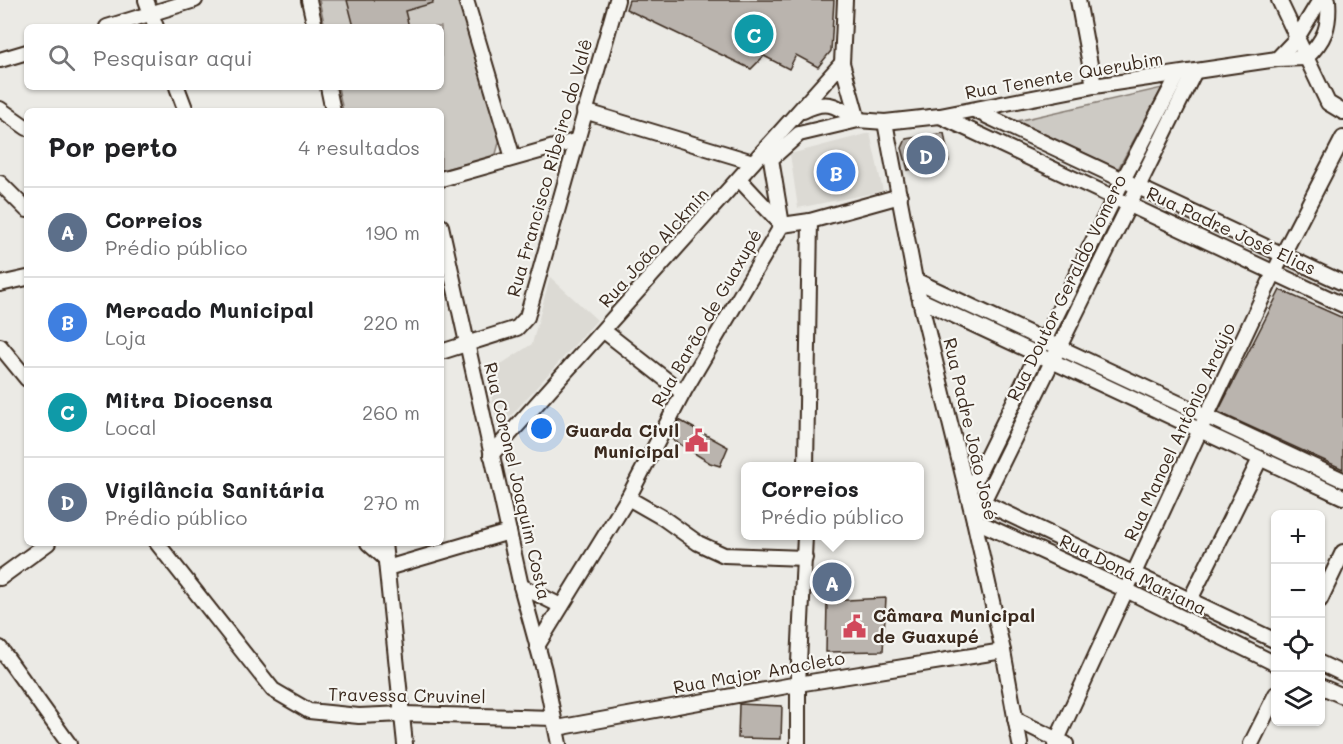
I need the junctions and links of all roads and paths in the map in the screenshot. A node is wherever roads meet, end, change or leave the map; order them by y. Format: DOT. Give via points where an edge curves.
graph roads {
  1 [pos="195,0"];
  2 [pos="309,0"];
  3 [pos="466,0"];
  4 [pos="617,0"];
  5 [pos="845,0"];
  6 [pos="1078,0"];
  7 [pos="1279,0"];
  8 [pos="1320,0"];
  9 [pos="1328,0"];
  10 [pos="148,7"];
  11 [pos="113,24"];
  12 [pos="155,24"];
  13 [pos="314,24"];
  14 [pos="1297,38"];
  15 [pos="24,53"];
  16 [pos="1306,58"];
  17 [pos="1276,59"];
  18 [pos="0,60"];
  19 [pos="842,63"];
  20 [pos="1194,73"];
  21 [pos="1178,75"];
  22 [pos="1094,87"];
  23 [pos="178,90"];
  24 [pos="329,90"];
  25 [pos="185,108"];
  26 [pos="332,108"];
  27 [pos="0,109"];
  28 [pos="974,110"];
  29 [pos="584,111"];
  30 [pos="1343,112"];
  31 [pos="797,113"];
  32 [pos="940,116"];
  33 [pos="858,120"];
  34 [pos="885,122"];
  35 [pos="24,126"];
  36 [pos="1343,138"];
  37 [pos="575,141"];
  38 [pos="513,158"];
  39 [pos="753,162"];
  40 [pos="444,177"];
  41 [pos="740,180"];
  42 [pos="1123,180"];
  43 [pos="0,183"];
  44 [pos="1136,187"];
  45 [pos="900,196"];
  46 [pos="1115,196"];
  47 [pos="1129,202"];
  48 [pos="24,207"];
  49 [pos="810,221"];
  50 [pos="782,225"];
  51 [pos="444,239"];
  52 [pos="1283,254"];
  53 [pos="1276,271"];
  54 [pos="24,279"];
  55 [pos="915,280"];
  56 [pos="1343,283"];
  57 [pos="0,284"];
  58 [pos="921,300"];
  59 [pos="1343,304"];
  60 [pos="604,330"];
  61 [pos="1044,339"];
  62 [pos="468,344"];
  63 [pos="0,346"];
  64 [pos="1060,347"];
  65 [pos="444,351"];
  66 [pos="1037,355"];
  67 [pos="1051,362"];
  68 [pos="24,376"];
  69 [pos="683,393"];
  70 [pos="1207,415"];
  71 [pos="1199,432"];
  72 [pos="491,454"];
  73 [pos="1260,459"];
  74 [pos="806,462"];
  75 [pos="1343,480"];
  76 [pos="968,495"];
  77 [pos="1343,497"];
  78 [pos="628,498"];
  79 [pos="982,501"];
  80 [pos="974,520"];
  81 [pos="509,532"];
  82 [pos="805,540"];
  83 [pos="44,546"];
  84 [pos="159,546"];
  85 [pos="371,546"];
  86 [pos="384,546"];
  87 [pos="1343,552"];
  88 [pos="805,558"];
  89 [pos="386,564"];
  90 [pos="1134,572"];
  91 [pos="0,578"];
  92 [pos="521,586"];
  93 [pos="1126,590"];
  94 [pos="1325,590"];
  95 [pos="1190,600"];
  96 [pos="561,606"];
  97 [pos="1271,639"];
  98 [pos="537,646"];
  99 [pos="0,648"];
  100 [pos="1003,651"];
  101 [pos="1271,662"];
  102 [pos="1325,665"];
  103 [pos="1343,674"];
  104 [pos="798,684"];
  105 [pos="1325,688"];
  106 [pos="1343,696"];
  107 [pos="1271,702"];
  108 [pos="403,714"];
  109 [pos="1015,719"];
  110 [pos="555,723"];
  111 [pos="1059,742"];
  112 [pos="69,744"];
  113 [pos="405,744"];
  114 [pos="559,744"];
  115 [pos="798,744"];
  116 [pos="1020,744"];
  117 [pos="1251,744"];
  1 -- 10 [label="street"];
  2 -- 13 [label="street"];
  3 -- 38 [label="street"];
  4 -- 29 [label="street, Rua Francisco Ribeiro do Valê"];
  5 -- 19 [label="street"];
  6 -- 22 [label="street"];
  7 -- 14 [label="street"];
  8 -- 14 [label="street"];
  9 -- 16 [label="street" via="1328,30"];
  10 -- 11 [label="street"];
  10 -- 12 [label="street"];
  14 -- 16 [label="street"];
  14 -- 17 [label="street"];
  15 -- 18 [label="street"];
  16 -- 17 [label="street, Rua Tenente Querubim"];
  16 -- 30 [label="street" via="1328,103"];
  17 -- 20 [label="street, Rua Tenente Querubim"];
  19 -- 31 [label="street, Rua João Alckmin"];
  19 -- 33 [label="street"];
  20 -- 21 [label="street, Rua Tenente Querubim"];
  20 -- 44 [label="street, Rua Doutor Geraldo Vomero"];
  21 -- 22 [label="street, Rua Tenente Querubim"];
  21 -- 42 [label="street, Rua Doutor Geraldo Vomero"];
  22 -- 28 [label="street, Rua Tenente Querubim"];
  23 -- 25 [label="street"];
  24 -- 26 [label="street"];
  27 -- 35 [label="street"];
  28 -- 32 [label="street, Rua Tenente Querubim"];
  28 -- 42 [label="street, Rua Padre José Elias"];
  29 -- 37 [label="street, Rua Francisco Ribeiro do Valê"];
  29 -- 39 [label="street"];
  31 -- 33 [label="street" via="827,103"];
  31 -- 39 [label="street, Rua João Alckmin"];
  32 -- 34 [label="street, Rua Tenente Querubim"];
  32 -- 46 [label="street, Rua Padre José Elias"];
  33 -- 34 [label="street, Rua Tenente Querubim"];
  33 -- 50 [label="street" via="799,134 771,159"];
  34 -- 45 [label="street, Rua Padre João José"];
  36 -- 52 [label="street, Rua Manoel Antônio Araújo"];
  37 -- 38 [label="street"];
  37 -- 62 [label="street, Rua Francisco Ribeiro do Valê" via="527,317 517,328"];
  38 -- 40 [label="street"];
  39 -- 41 [label="street, Rua João Alckmin"];
  41 -- 50 [label="street"];
  41 -- 60 [label="street, Rua João Alckmin"];
  42 -- 44 [label="street, Rua Padre José Elias"];
  42 -- 46 [label="street, Rua Doutor Geraldo Vomero"];
  43 -- 48 [label="street"];
  44 -- 47 [label="street, Rua Doutor Geraldo Vomero"];
  44 -- 52 [label="street, Rua Padre José Elias"];
  45 -- 49 [label="street"];
  45 -- 55 [label="street, Rua Padre João José"];
  46 -- 47 [label="street, Rua Padre José Elias"];
  46 -- 61 [label="street, Rua Doutor Geraldo Vomero"];
  47 -- 53 [label="street, Rua Padre José Elias"];
  47 -- 64 [label="street, Rua Doutor Geraldo Vomero"];
  49 -- 50 [label="street"];
  49 -- 74 [label="street"];
  50 -- 69 [label="street, Rua Barão de Guaxupé"];
  51 -- 62 [label="street, Rua Coronel Joaquim Costa"];
  52 -- 53 [label="street, Rua Manoel Antônio Araújo"];
  52 -- 56 [label="street, Rua Padre José Elias"];
  53 -- 59 [label="street, Rua Padre José Elias"];
  53 -- 70 [label="street, Rua Manoel Antônio Araújo"];
  54 -- 57 [label="street"];
  55 -- 58 [label="street, Rua Padre João José"];
  55 -- 61 [label="street"];
  58 -- 66 [label="street"];
  58 -- 76 [label="street, Rua Padre João José"];
  60 -- 69 [label="street"];
  60 -- 72 [label="street, Rua João Alckmin"];
  61 -- 64 [label="street"];
  61 -- 66 [label="street, Rua Doutor Geraldo Vomero"];
  62 -- 65 [label="street, Rua Francisco Ribeiro do Valê"];
  62 -- 72 [label="street, Rua Coronel Joaquim Costa"];
  63 -- 68 [label="street"];
  64 -- 67 [label="street, Rua Doutor Geraldo Vomero"];
  64 -- 70 [label="street"];
  66 -- 67 [label="street"];
  66 -- 76 [label="street, Rua Doutor Geraldo Vomero"];
  67 -- 71 [label="street"];
  67 -- 79 [label="street, Rua Doutor Geraldo Vomero"];
  69 -- 78 [label="street, Rua Barão de Guaxupé"];
  70 -- 71 [label="street, Rua Manoel Antônio Araújo"];
  70 -- 75 [label="street"];
  71 -- 73 [label="street"];
  71 -- 90 [label="street, Rua Manoel Antônio Araújo"];
  72 -- 81 [label="street, Rua Coronel Joaquim Costa"];
  73 -- 77 [label="street"];
  73 -- 95 [label="street"];
  76 -- 79 [label="street, Rua Doná Mariana"];
  76 -- 80 [label="street, Rua Padre João José"];
  78 -- 88 [label="street" via="724,555"];
  78 -- 96 [label="street, Rua Barão de Guaxupé"];
  79 -- 80 [label="street, Rua Doutor Geraldo Vomero"];
  79 -- 90 [label="street, Rua Doná Mariana"];
  80 -- 93 [label="street, Rua Doná Mariana"];
  80 -- 100 [label="street, Rua Padre João José"];
  81 -- 89 [label="street"];
  81 -- 92 [label="street, Rua Coronel Joaquim Costa"];
  82 -- 88 [label="street"];
  83 -- 91 [label="street"];
  84 -- 108 [label="street, Travessa Cruvinel" via="273,690 309,711 359,716"];
  85 -- 89 [label="street"];
  86 -- 89 [label="street"];
  87 -- 94 [label="street"];
  88 -- 104 [label="street"];
  89 -- 108 [label="street"];
  90 -- 93 [label="street, Rua Manoel Antônio Araújo"];
  90 -- 95 [label="street, Rua Doná Mariana"];
  92 -- 96 [label="street"];
  92 -- 98 [label="street, Rua Coronel Joaquim Costa"];
  93 -- 101 [label="street, Rua Doná Mariana"];
  93 -- 111 [label="street, Rua Manoel Antônio Araújo"];
  95 -- 97 [label="street, Rua Doná Mariana"];
  96 -- 98 [label="street, Rua Barão de Guaxupé"];
  98 -- 110 [label="street, Rua Coronel Joaquim Costa"];
  99 -- 112 [label="street"];
  100 -- 104 [label="street, Rua Major Anacleto"];
  100 -- 109 [label="street, Rua Padre João José"];
  102 -- 103 [label="street"];
  104 -- 110 [label="street, Rua Major Anacleto"];
  104 -- 115 [label="street"];
  105 -- 106 [label="street"];
  107 -- 117 [label="street"];
  108 -- 110 [label="street, Travessa Cruvinel"];
  108 -- 113 [label="street"];
  109 -- 111 [label="street"];
  109 -- 116 [label="street, Rua Padre João José"];
  110 -- 114 [label="street, Rua Coronel Joaquim Costa"];
}
